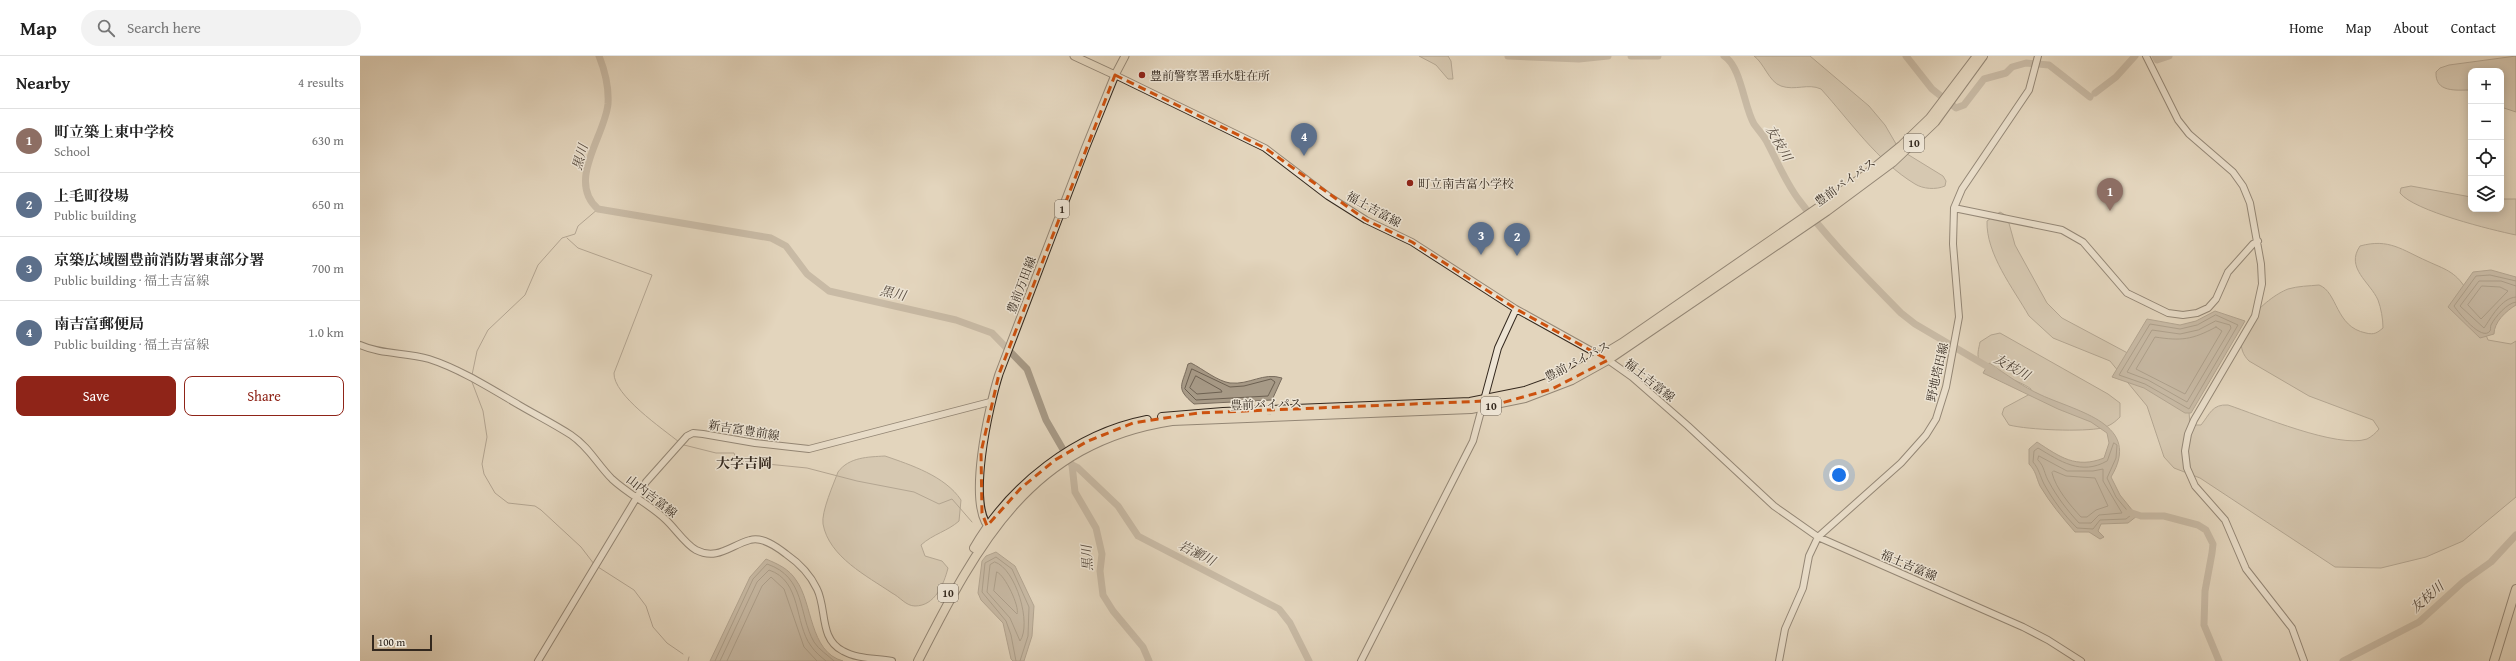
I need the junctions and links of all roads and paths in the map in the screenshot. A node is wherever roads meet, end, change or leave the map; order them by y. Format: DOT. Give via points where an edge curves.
graph roads {
  1 [pos="1074,56"];
  2 [pos="1125,56"];
  3 [pos="1977,56"];
  4 [pos="1983,56"];
  5 [pos="2038,56"];
  6 [pos="2146,56"];
  7 [pos="1115,75"];
  8 [pos="1825,208"];
  9 [pos="1954,208"];
  10 [pos="1798,226"];
  11 [pos="2258,241"];
  12 [pos="1516,309"];
  13 [pos="360,345"];
  14 [pos="1600,356"];
  15 [pos="1608,360"];
  16 [pos="990,402"];
  17 [pos="1484,404"];
  18 [pos="638,498"];
  19 [pos="989,528"];
  20 [pos="1818,537"];
  21 [pos="2516,589"];
  22 [pos="538,661"];
  23 [pos="892,661"];
  24 [pos="911,661"];
  25 [pos="918,661"];
  26 [pos="1361,661"];
  27 [pos="1779,661"];
  28 [pos="2081,661"];
  29 [pos="2304,661"];
  30 [pos="2494,661"];
  1 -- 7 [label="main road"];
  2 -- 7 [label="main road, 豊前万田線 / 1"];
  3 -- 8 [label="highway, 豊前バイパス / 10" via="1948,96 1910,138"];
  4 -- 8 [label="highway, 豊前バイパス / 10" via="1953,100 1916,141 1893,162"];
  5 -- 9 [label="main road, 野地塔田線" via="2029,90 1962,189"];
  6 -- 11 [label="main road" via="2178,120 2189,134 2233,172 2243,186 2250,203"];
  7 -- 12 [label="main road, 福土吉富線" via="1265,148 1328,196 1366,220 1412,242"];
  7 -- 16 [label="main road, 豊前万田線 / 1" via="1006,354"];
  8 -- 10 [label="highway, 豊前バイパス / 10"];
  9 -- 11 [label="main road" via="2062,230 2075,236 2088,247 2127,293 2168,313 2183,315 2208,308 2216,299 2228,272"];
  9 -- 20 [label="main road, 野地塔田線" via="1953,244 1959,317 1953,354 1936,419 1926,435 1900,463"];
  10 -- 14 [label="highway, 豊前バイパス / 10"];
  10 -- 15 [label="highway, 豊前バイパス / 10"];
  11 -- 29 [label="main road" via="2262,284 2255,316 2194,420 2184,451 2187,468 2195,486 2225,520 2246,568 2292,628"];
  12 -- 14 [label="main road, 福土吉富線"];
  12 -- 17 [label="main road" via="1498,348"];
  13 -- 18 [label="main road, 山内吉富線" via="373,351 427,358 473,379 578,440 589,449 611,478"];
  14 -- 15 [label="main road, 福土吉富線"];
  14 -- 17 [label="highway, 豊前バイパス / 10" via="1588,365 1549,383"];
  15 -- 17 [label="highway, 豊前バイパス / 10" via="1552,389 1525,398"];
  15 -- 20 [label="main road, 福土吉富線" via="1632,377 1688,426 1774,506"];
  16 -- 18 [label="main road, 新吉富豊前線" via="809,449 693,433 682,439 646,482"];
  16 -- 19 [label="main road, 豊前万田線 / 1" via="981,452 980,480 982,513"];
  17 -- 19 [label="highway, 豊前バイパス / 10" via="1198,413 1133,426 1088,441 1057,462 1021,488"];
  17 -- 26 [label="main road" via="1473,441"];
  18 -- 22 [label="main road, 新吉富豊前線"];
  18 -- 23 [label="main road, 山内吉富線" via="664,518 696,550 719,554 750,539 777,547 807,572 817,589 831,642 852,655"];
  19 -- 24 [label="highway, 10"];
  19 -- 25 [label="highway, 10"];
  20 -- 27 [label="main road, 野地塔田線" via="1809,556 1803,588 1785,629"];
  20 -- 28 [label="main road, 福土吉富線" via="2023,627"];
  21 -- 30 [label="highway"];
}
